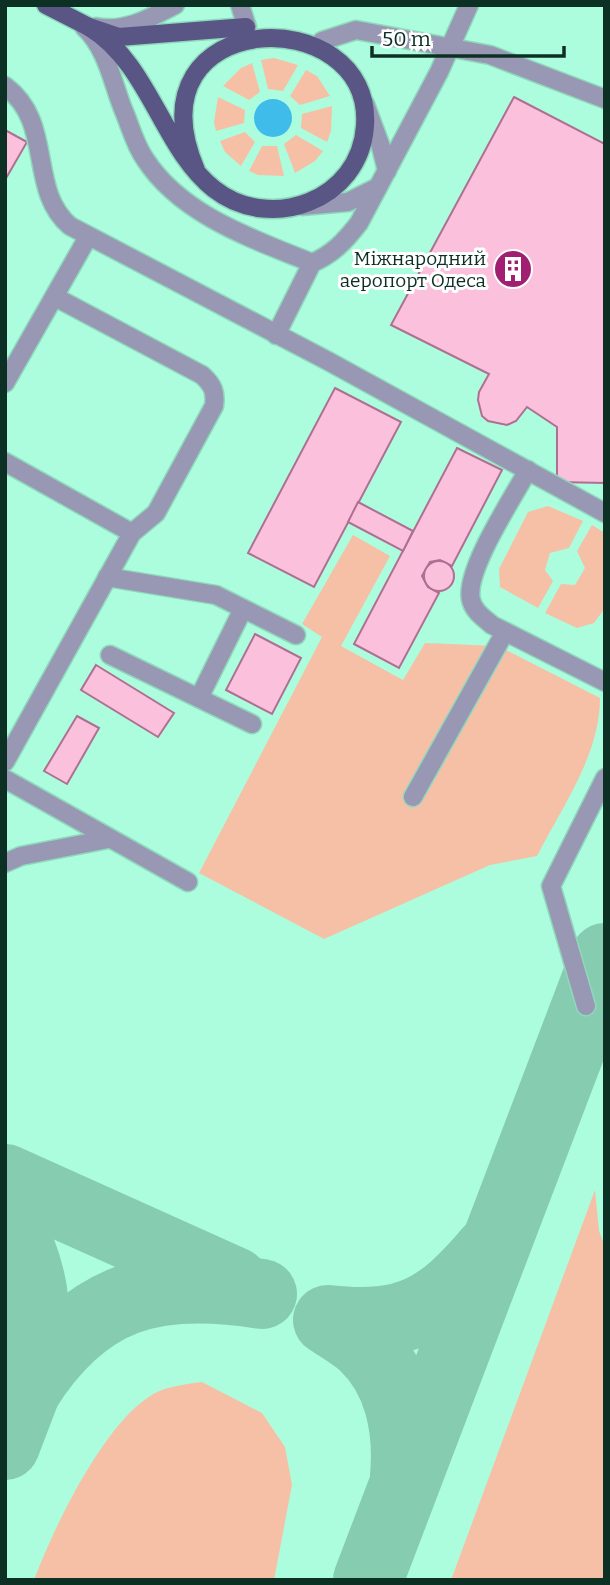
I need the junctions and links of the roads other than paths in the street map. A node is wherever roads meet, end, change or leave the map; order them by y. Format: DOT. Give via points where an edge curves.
graph roads {
  1 [pos="46,5"];
  2 [pos="175,5"];
  3 [pos="240,5"];
  4 [pos="469,5"];
  5 [pos="82,24"];
  6 [pos="247,27"];
  7 [pos="270,27"];
  8 [pos="322,41"];
  9 [pos="451,47"];
  10 [pos="5,86"];
  11 [pos="362,91"];
  12 [pos="605,99"];
  13 [pos="196,170"];
  14 [pos="387,170"];
  15 [pos="378,187"];
  16 [pos="302,206"];
  17 [pos="88,237"];
  18 [pos="312,262"];
  19 [pos="55,297"];
  20 [pos="276,335"];
  21 [pos="5,383"];
  22 [pos="5,461"];
  23 [pos="528,470"];
  24 [pos="605,513"];
  25 [pos="132,533"];
  26 [pos="107,577"];
  27 [pos="243,609"];
  28 [pos="505,632"];
  29 [pos="296,635"];
  30 [pos="110,654"];
  31 [pos="605,681"];
  32 [pos="199,698"];
  33 [pos="253,724"];
  34 [pos="5,762"];
  35 [pos="605,778"];
  36 [pos="5,779"];
  37 [pos="413,797"];
  38 [pos="107,839"];
  39 [pos="5,863"];
  40 [pos="188,882"];
  41 [pos="586,1006"];
  1 -- 5 [label="main road"];
  2 -- 5 [label="lane" via="132,26 108,29"];
  3 -- 6 [label="lane"];
  4 -- 9 [label="lane"];
  5 -- 6 [label="main road" via="130,38"];
  5 -- 13 [label="main road" via="126,60"];
  5 -- 18 [label="lane" via="99,46 143,157 163,183 190,205"];
  6 -- 7 [label="main road"];
  7 -- 8 [label="main road" via="291,28"];
  7 -- 13 [label="main road" via="224,42 192,78 183,102 182,124"];
  8 -- 9 [label="lane" via="356,30"];
  8 -- 11 [label="main road" via="352,70"];
  9 -- 12 [label="lane" via="490,55"];
  9 -- 14 [label="lane"];
  10 -- 17 [label="lane" via="32,119 51,203 60,217"];
  11 -- 14 [label="lane"];
  11 -- 16 [label="main road" via="366,113 356,161 341,182"];
  13 -- 16 [label="main road" via="232,201 254,209"];
  14 -- 15 [label="lane"];
  15 -- 16 [label="lane" via="348,202"];
  15 -- 18 [label="lane" via="343,243 327,257"];
  17 -- 19 [label="lane"];
  17 -- 20 [label="lane"];
  18 -- 20 [label="lane"];
  19 -- 21 [label="lane"];
  19 -- 25 [label="lane" via="202,375 215,394 214,407 156,513"];
  20 -- 23 [label="lane"];
  22 -- 25 [label="lane"];
  23 -- 24 [label="lane"];
  23 -- 28 [label="lane" via="472,576 471,602 479,615"];
  25 -- 26 [label="lane"];
  26 -- 27 [label="lane" via="216,595"];
  26 -- 34 [label="lane"];
  27 -- 29 [label="lane"];
  27 -- 32 [label="lane"];
  28 -- 31 [label="lane"];
  28 -- 37 [label="lane"];
  30 -- 32 [label="lane"];
  32 -- 33 [label="lane"];
  35 -- 41 [label="lane" via="551,886"];
  36 -- 38 [label="lane"];
  38 -- 39 [label="lane"];
  38 -- 40 [label="lane"];
}
